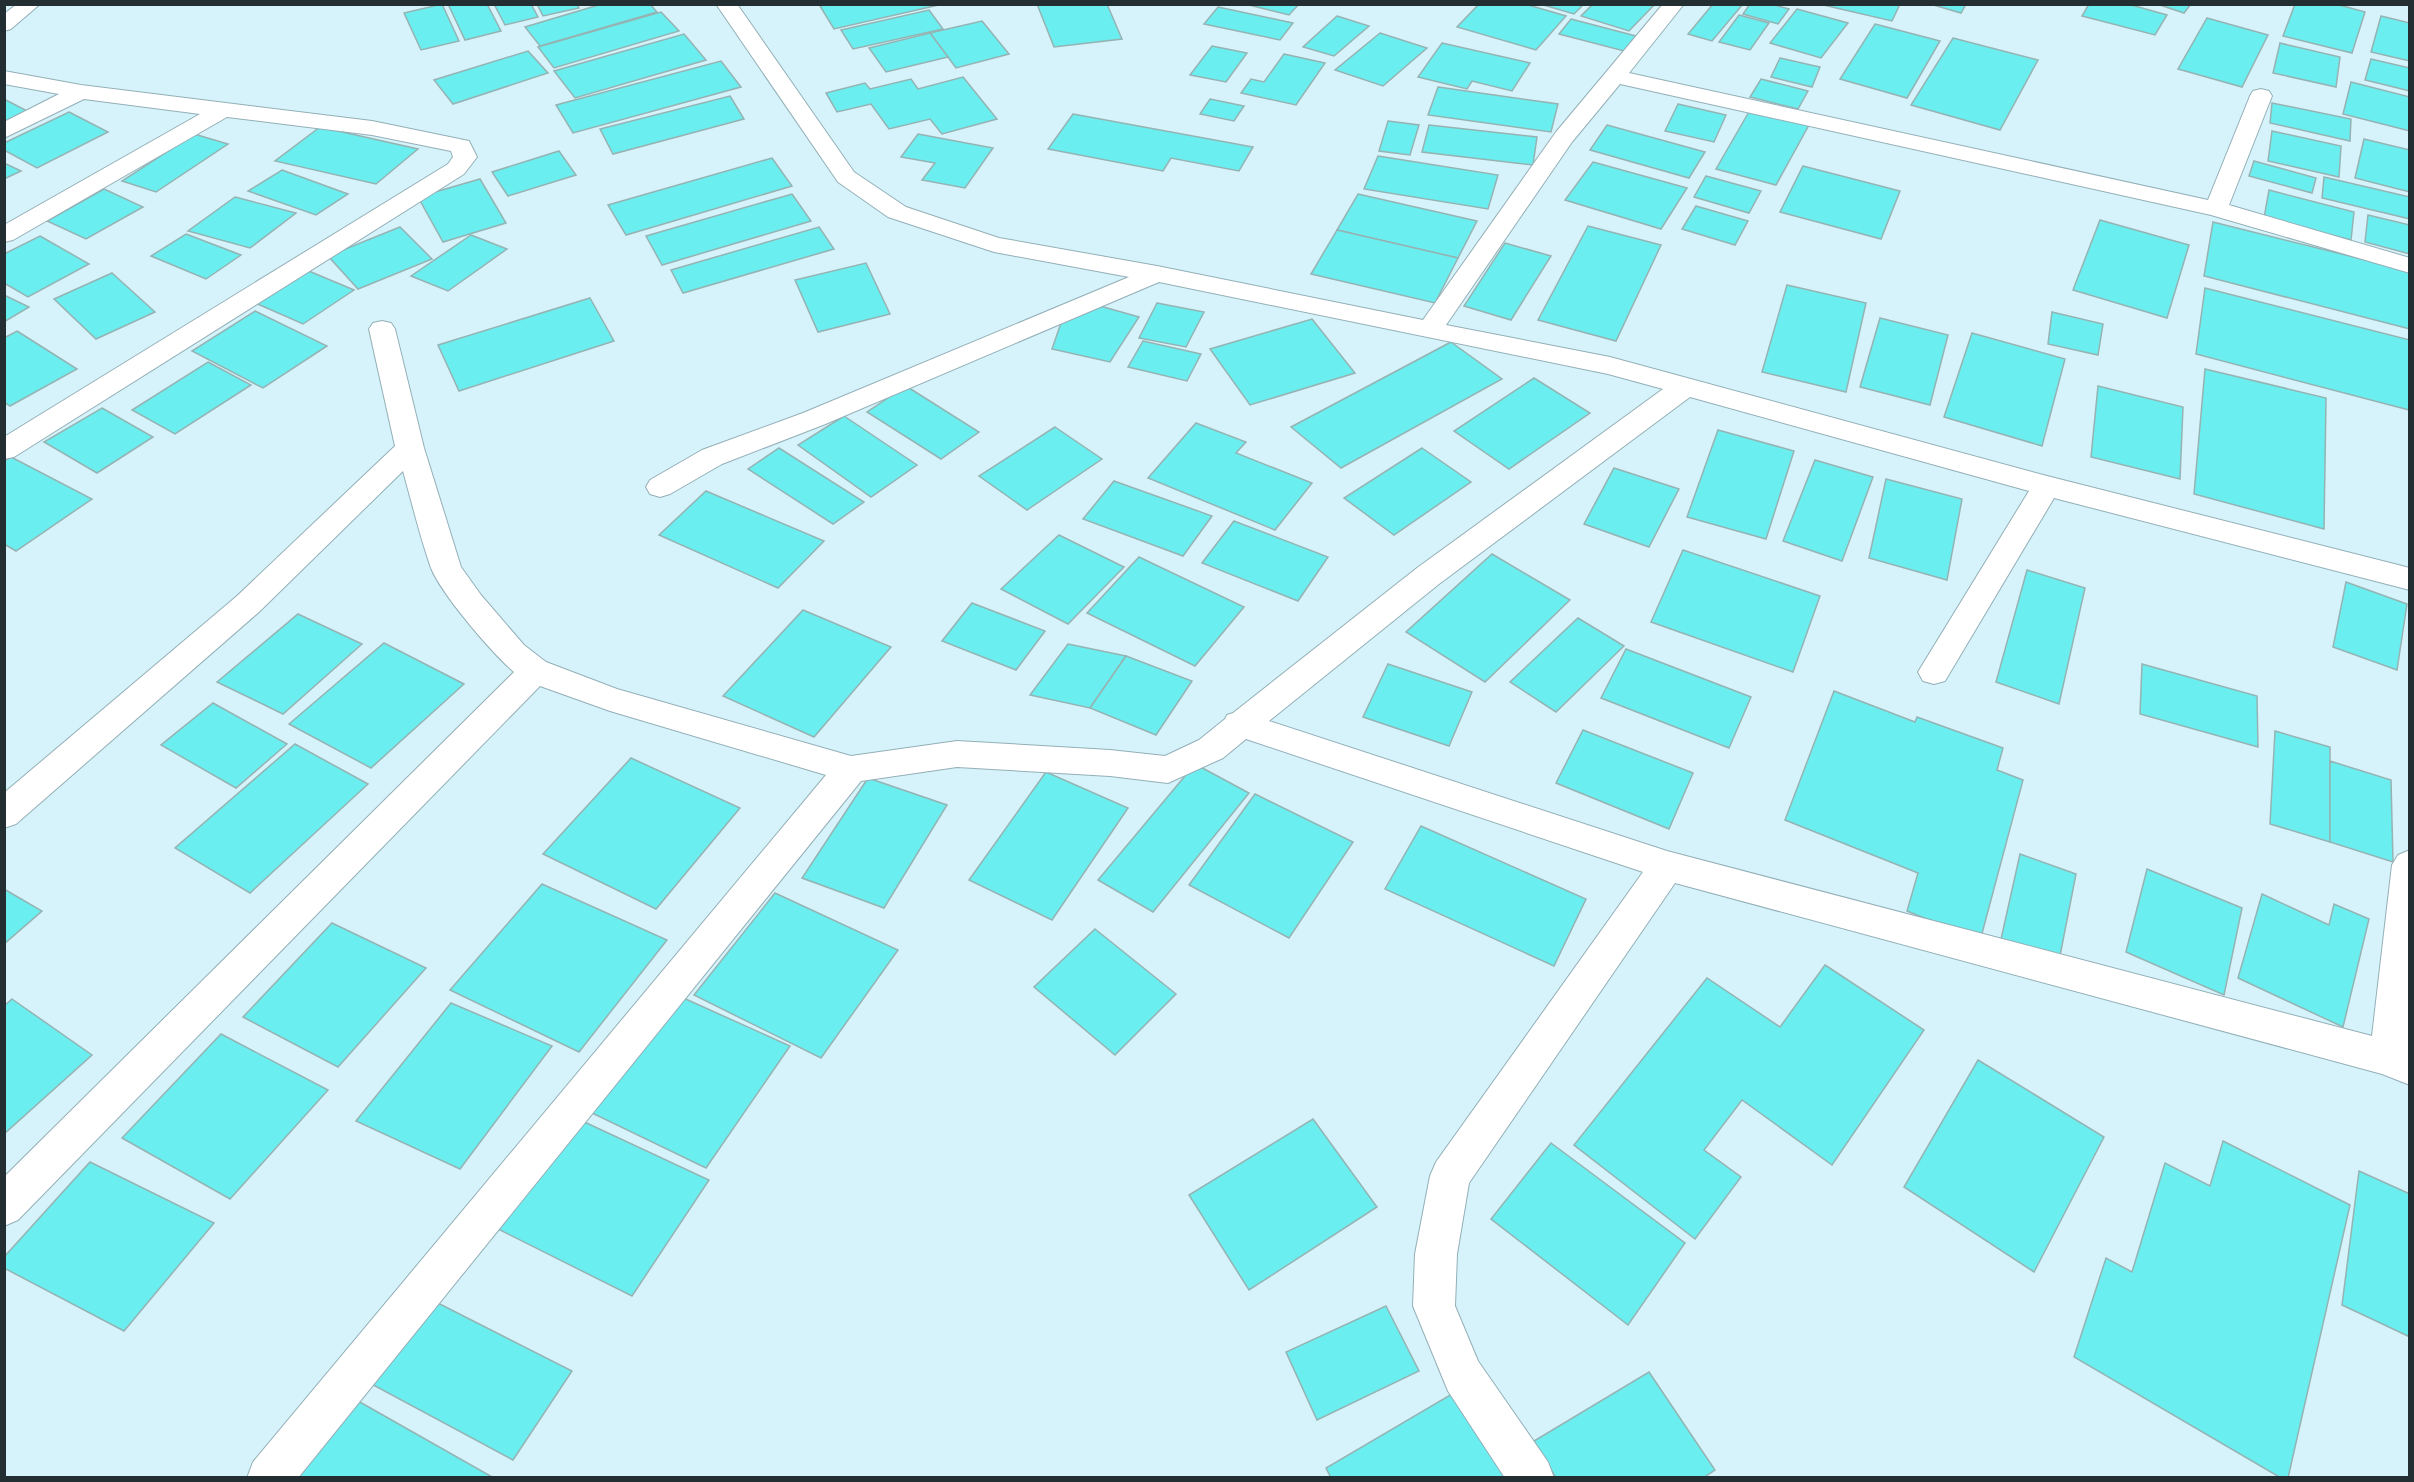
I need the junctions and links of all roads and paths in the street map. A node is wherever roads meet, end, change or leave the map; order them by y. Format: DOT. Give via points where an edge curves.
graph roads {
  1 [pos="30,4"];
  2 [pos="726,4"];
  3 [pos="1674,4"];
  4 [pos="4,25"];
  5 [pos="1614,76"];
  6 [pos="4,77"];
  7 [pos="81,92"];
  8 [pos="2261,96"];
  9 [pos="223,110"];
  10 [pos="4,131"];
  11 [pos="2216,209"];
  12 [pos="4,235"];
  13 [pos="2409,266"];
  14 [pos="1157,274"];
  15 [pos="382,329"];
  16 [pos="1429,330"];
  17 [pos="1686,386"];
  18 [pos="410,448"];
  19 [pos="4,450"];
  20 [pos="2047,486"];
  21 [pos="660,487"];
  22 [pos="2409,579"];
  23 [pos="535,671"];
  24 [pos="1934,672"];
  25 [pos="1239,724"];
  26 [pos="851,769"];
  27 [pos="4,814"];
  28 [pos="2409,865"];
  29 [pos="1667,866"];
  30 [pos="2399,1063"];
  31 [pos="4,1206"];
  32 [pos="269,1478"];
  33 [pos="1532,1478"];
  1 -- 4 [label="street"];
  2 -- 14 [label="street" via="846,177 897,212 994,245"];
  3 -- 5 [label="street"];
  5 -- 11 [label="street"];
  5 -- 16 [label="street" via="1564,137"];
  6 -- 7 [label="street"];
  7 -- 9 [label="street"];
  7 -- 10 [label="street"];
  8 -- 11 [label="street"];
  9 -- 12 [label="street"];
  9 -- 19 [label="street" via="372,128 460,147 465,157 456,169"];
  11 -- 13 [label="street"];
  14 -- 16 [label="street"];
  14 -- 21 [label="street" via="813,419 712,457"];
  15 -- 18 [label="street"];
  16 -- 17 [label="street" via="1610,366"];
  17 -- 20 [label="street"];
  17 -- 25 [label="street" via="1428,576"];
  18 -- 23 [label="street" via="447,570 513,653"];
  18 -- 27 [label="street" via="248,604"];
  20 -- 22 [label="street"];
  20 -- 24 [label="street"];
  23 -- 26 [label="street" via="610,699"];
  23 -- 31 [label="street"];
  25 -- 26 [label="street" via="1211,749 1168,770 957,754"];
  25 -- 29 [label="street"];
  26 -- 32 [label="street"];
  28 -- 30 [label="street"];
  29 -- 30 [label="street"];
  29 -- 33 [label="street" via="1450,1176 1436,1254 1434,1306 1463,1376"];
}
